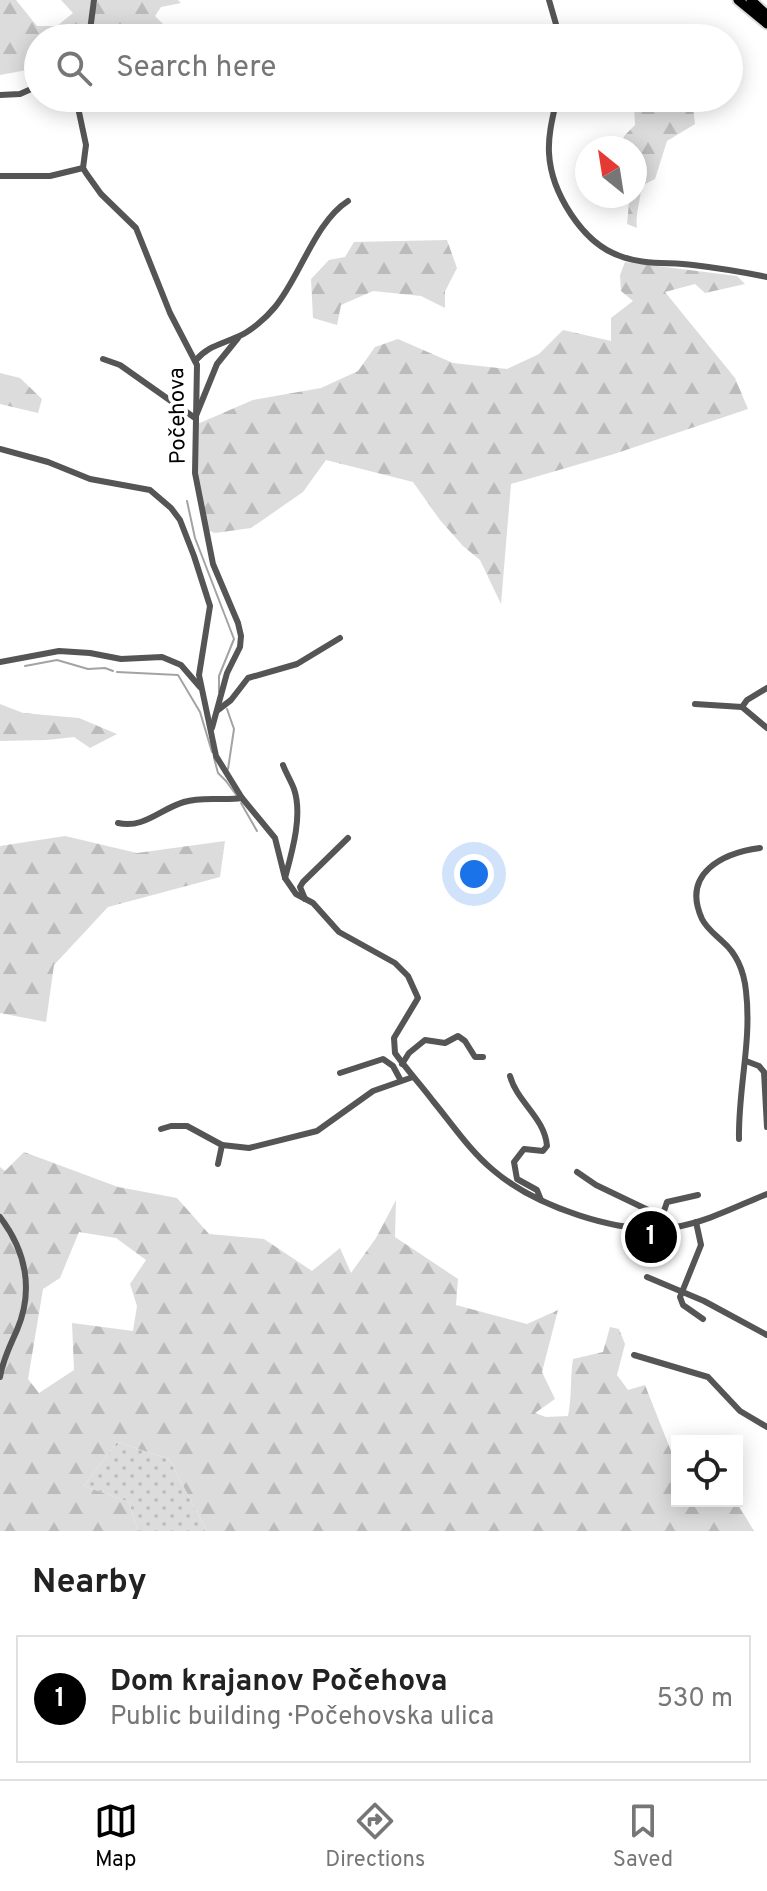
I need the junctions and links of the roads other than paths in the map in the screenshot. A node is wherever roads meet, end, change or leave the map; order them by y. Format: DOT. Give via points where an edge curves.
graph roads {
  1 [pos="94,0"];
  2 [pos="549,0"];
  3 [pos="738,0"];
  4 [pos="753,0"];
  5 [pos="767,17"];
  6 [pos="91,24"];
  7 [pos="556,24"];
  8 [pos="24,92"];
  9 [pos="0,95"];
  10 [pos="79,112"];
  11 [pos="554,112"];
  12 [pos="83,168"];
  13 [pos="0,176"];
  14 [pos="348,201"];
  15 [pos="767,277"];
  16 [pos="239,337"];
  17 [pos="103,359"];
  18 [pos="195,361"];
  19 [pos="195,418"];
  20 [pos="0,449"];
  21 [pos="340,638"];
  22 [pos="0,662"];
  23 [pos="767,688"];
  24 [pos="203,689"];
  25 [pos="695,704"];
  26 [pos="742,707"];
  27 [pos="218,710"];
  28 [pos="767,728"];
  29 [pos="211,731"];
  30 [pos="283,765"];
  31 [pos="242,798"];
  32 [pos="118,823"];
  33 [pos="348,838"];
  34 [pos="760,848"];
  35 [pos="285,878"];
  36 [pos="305,899"];
  37 [pos="483,1057"];
  38 [pos="746,1061"];
  39 [pos="402,1064"];
  40 [pos="340,1073"];
  41 [pos="510,1076"];
  42 [pos="406,1078"];
  43 [pos="767,1127"];
  44 [pos="161,1129"];
  45 [pos="739,1139"];
  46 [pos="222,1145"];
  47 [pos="218,1164"];
  48 [pos="577,1172"];
  49 [pos="767,1194"];
  50 [pos="698,1195"];
  51 [pos="541,1200"];
  52 [pos="0,1217"];
  53 [pos="662,1217"];
  54 [pos="696,1222"];
  55 [pos="675,1228"];
  56 [pos="647,1277"];
  57 [pos="681,1292"];
  58 [pos="703,1319"];
  59 [pos="767,1335"];
  60 [pos="634,1355"];
  61 [pos="0,1377"];
  62 [pos="767,1427"];
  1 -- 6 [label="street"];
  2 -- 7 [label="street"];
  3 -- 5 [label="highway"];
  4 -- 5 [label="highway"];
  8 -- 9 [label="street"];
  10 -- 12 [label="street" via="86,145"];
  11 -- 15 [label="street" via="549,139 552,171 570,211 592,239 621,257"];
  12 -- 13 [label="street" via="50,176"];
  12 -- 18 [label="street, Počehova" via="136,228"];
  14 -- 16 [label="street" via="302,260 275,308"];
  16 -- 18 [label="street" via="214,344"];
  16 -- 19 [label="street" via="217,364"];
  17 -- 19 [label="street" via="120,365"];
  18 -- 19 [label="street, Počehova"];
  19 -- 27 [label="street, Počehova" via="195,473 208,544 241,636"];
  20 -- 24 [label="street, Počehova" via="90,479 150,490 171,508 210,606 199,666"];
  21 -- 27 [label="street" via="297,664 248,678"];
  22 -- 24 [label="street" via="59,651 121,659 162,657 181,665"];
  23 -- 26 [label="street"];
  24 -- 29 [label="street, Počehova"];
  25 -- 26 [label="street"];
  26 -- 28 [label="street"];
  27 -- 29 [label="street, Počehova"];
  29 -- 31 [label="street, Počehova" via="216,756"];
  30 -- 35 [label="street" via="296,800 294,845"];
  31 -- 32 [label="street" via="188,800 142,823"];
  31 -- 35 [label="street, Počehova" via="275,838"];
  33 -- 36 [label="street" via="303,882"];
  34 -- 38 [label="street" via="736,852 710,866 698,900 704,923 742,968"];
  35 -- 36 [label="street"];
  36 -- 39 [label="street" via="339,932 395,963 414,986 415,1007 394,1038"];
  37 -- 39 [label="street" via="475,1057 458,1036 445,1043 425,1040"];
  38 -- 43 [label="street" via="764,1072"];
  38 -- 45 [label="street" via="739,1091"];
  39 -- 42 [label="street"];
  40 -- 42 [label="street" via="383,1059"];
  41 -- 51 [label="street" via="547,1140 543,1151 524,1149 514,1162 517,1179 537,1190"];
  42 -- 46 [label="street" via="353,1103 317,1131 249,1148"];
  42 -- 51 [label="street" via="482,1161"];
  44 -- 46 [label="street" via="187,1126"];
  46 -- 47 [label="street"];
  48 -- 53 [label="street"];
  49 -- 54 [label="street"];
  50 -- 53 [label="street" via="667,1202"];
  51 -- 55 [label="street" via="599,1221"];
  52 -- 61 [label="street" via="15,1239 27,1280 26,1300"];
  53 -- 55 [label="street"];
  54 -- 55 [label="street"];
  54 -- 57 [label="street" via="701,1245"];
  56 -- 57 [label="street"];
  57 -- 58 [label="street" via="683,1305"];
  57 -- 59 [label="street"];
  60 -- 62 [label="street" via="708,1377 740,1411"];
}
